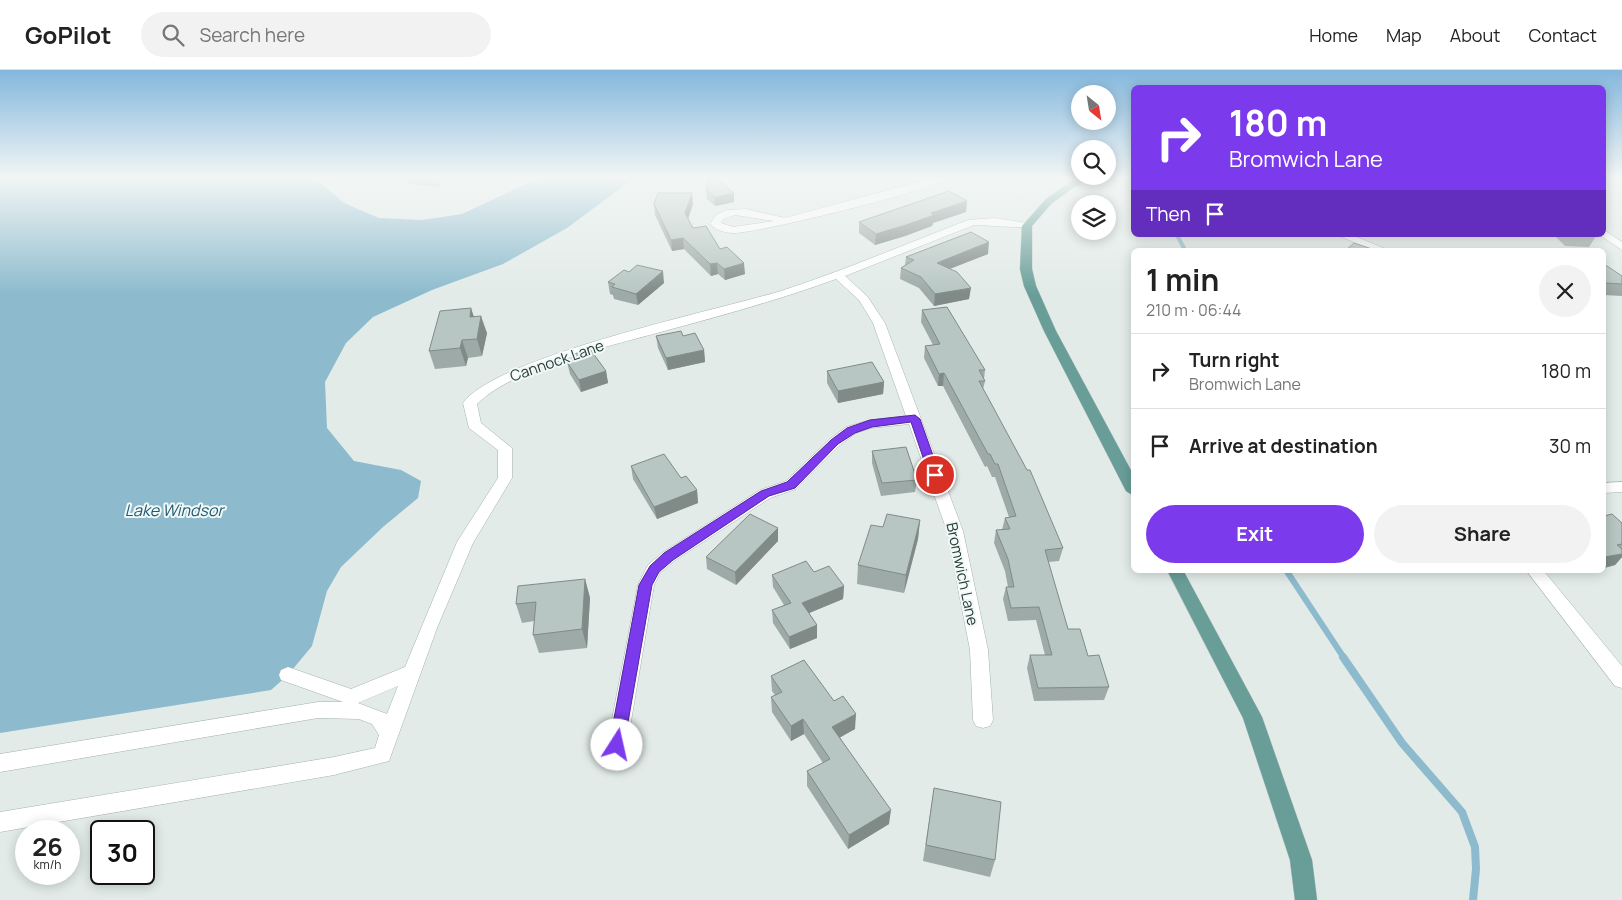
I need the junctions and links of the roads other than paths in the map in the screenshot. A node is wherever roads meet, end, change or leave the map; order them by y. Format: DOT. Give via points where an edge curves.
graph roads {
  1 [pos="718,217"];
  2 [pos="762,217"];
  3 [pos="801,217"];
  4 [pos="1036,217"];
  5 [pos="784,221"];
  6 [pos="1028,226"];
  7 [pos="1606,235"];
  8 [pos="1347,237"];
  9 [pos="1622,247"];
  10 [pos="1378,248"];
  11 [pos="838,275"];
  12 [pos="915,419"];
  13 [pos="1131,484"];
  14 [pos="1622,486"];
  15 [pos="1606,488"];
  16 [pos="1177,573"];
  17 [pos="1536,573"];
  18 [pos="412,672"];
  19 [pos="288,675"];
  20 [pos="1622,680"];
  21 [pos="983,720"];
  22 [pos="390,735"];
  23 [pos="617,745"];
  24 [pos="0,762"];
  25 [pos="0,822"];
  26 [pos="1306,900"];
  1 -- 5 [label="street" via="715,224 734,231"];
  2 -- 5 [label="street"];
  3 -- 5 [label="street"];
  4 -- 6 [label="main road"];
  6 -- 11 [label="street, Cannock Lane" via="995,221 972,222"];
  6 -- 13 [label="main road" via="1026,269 1030,286 1050,331"];
  7 -- 9 [label="street"];
  8 -- 10 [label="street"];
  11 -- 12 [label="street, Bromwich Lane" via="863,298 879,323"];
  11 -- 18 [label="street, Cannock Lane" via="783,294 579,352 510,376 479,392 470,402 474,425 505,448 505,478 465,542"];
  12 -- 21 [label="street, Bromwich Lane" via="955,531 979,650"];
  12 -- 23 [label="street" via="870,424 851,430 791,485 765,494 668,556 654,569 646,585"];
  14 -- 15 [label="street"];
  16 -- 26 [label="main road" via="1252,717 1301,860"];
  17 -- 20 [label="street"];
  18 -- 19 [label="street" via="351,697"];
  18 -- 22 [label="street, Cannock Lane"];
  22 -- 24 [label="street" via="379,718 359,711 318,710"];
  22 -- 25 [label="street, Cannock Lane" via="382,755 334,766"];
}
